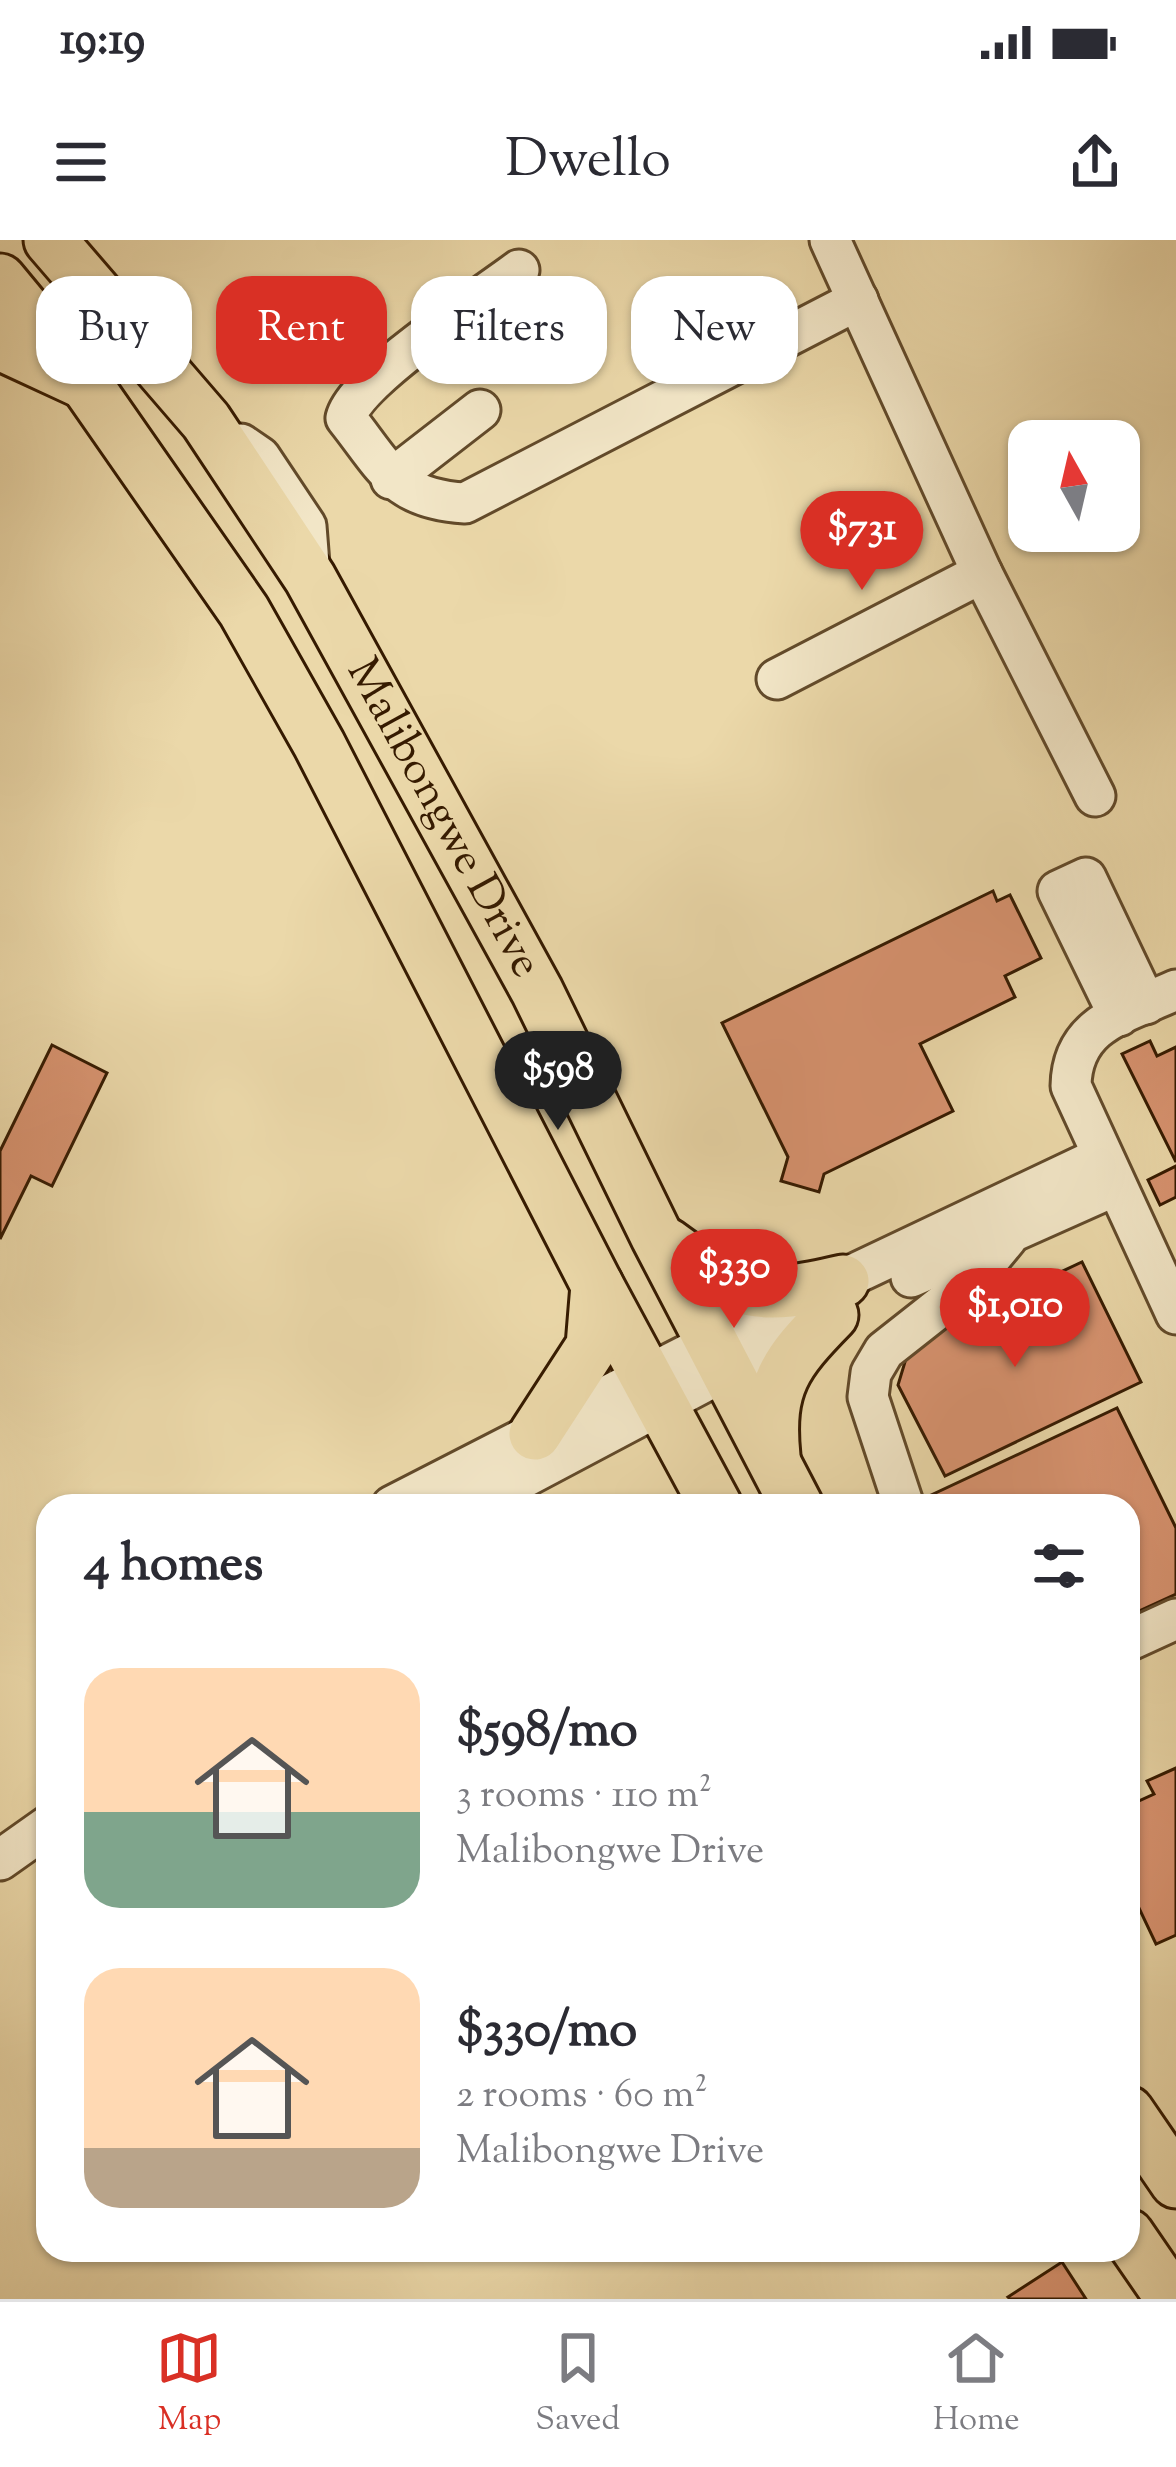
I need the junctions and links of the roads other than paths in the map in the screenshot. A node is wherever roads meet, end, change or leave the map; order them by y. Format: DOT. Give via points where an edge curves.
graph roads {
  1 [pos="50,240"];
  2 [pos="830,240"];
  3 [pos="519,270"];
  4 [pos="83,276"];
  5 [pos="858,300"];
  6 [pos="36,305"];
  7 [pos="8,317"];
  8 [pos="175,384"];
  9 [pos="480,410"];
  10 [pos="392,479"];
  11 [pos="982,573"];
  12 [pos="777,680"];
  13 [pos="1095,796"];
  14 [pos="1147,1003"];
  15 [pos="1108,1172"];
  16 [pos="1004,1220"];
  17 [pos="657,1237"];
  18 [pos="597,1285"];
  19 [pos="837,1298"];
  20 [pos="1176,1314"];
  21 [pos="720,1355"];
  22 [pos="655,1391"];
  23 [pos="535,1434"];
  24 [pos="786,1484"];
  25 [pos="416,1494"];
  26 [pos="489,1494"];
  27 [pos="710,1494"];
  28 [pos="900,1494"];
  29 [pos="1176,1619"];
  30 [pos="1140,1636"];
  31 [pos="36,1834"];
  32 [pos="0,1860"];
  33 [pos="1140,2130"];
  34 [pos="1176,2182"];
  35 [pos="1140,2252"];
  36 [pos="1172,2299"];
  1 -- 4 [label="main road, Malibongwe Drive"];
  2 -- 5 [label="street"];
  3 -- 10 [label="street" via="348,408 346,418"];
  5 -- 10 [label="street" via="465,502 442,502"];
  5 -- 11 [label="street"];
  6 -- 7 [label="street"];
  7 -- 18 [label="main road, Malibongwe Drive" via="86,384 255,630"];
  8 -- 17 [label="main road, Malibongwe Drive" via="310,578 537,991"];
  9 -- 10 [label="street"];
  11 -- 12 [label="street"];
  11 -- 13 [label="street"];
  14 -- 15 [label="street" via="1082,1040 1074,1053 1075,1102"];
  15 -- 16 [label="street"];
  15 -- 20 [label="street"];
  16 -- 19 [label="street"];
  16 -- 28 [label="street" via="980,1274 884,1351 871,1373 868,1397"];
  17 -- 19 [label="main road" via="715,1277 754,1292"];
  17 -- 21 [label="main road, Malibongwe Drive"];
  18 -- 22 [label="main road, Malibongwe Drive"];
  18 -- 23 [label="main road" via="592,1346"];
  19 -- 21 [label="street"];
  19 -- 24 [label="main road" via="776,1385 771,1421"];
  21 -- 22 [label="street"];
  21 -- 24 [label="main road, Malibongwe Drive"];
  22 -- 23 [label="street"];
  22 -- 26 [label="street"];
  22 -- 27 [label="main road, Malibongwe Drive"];
  23 -- 25 [label="street"];
  29 -- 30 [label="street"];
  31 -- 32 [label="street"];
  33 -- 34 [label="main road"];
  35 -- 36 [label="main road"];
}
